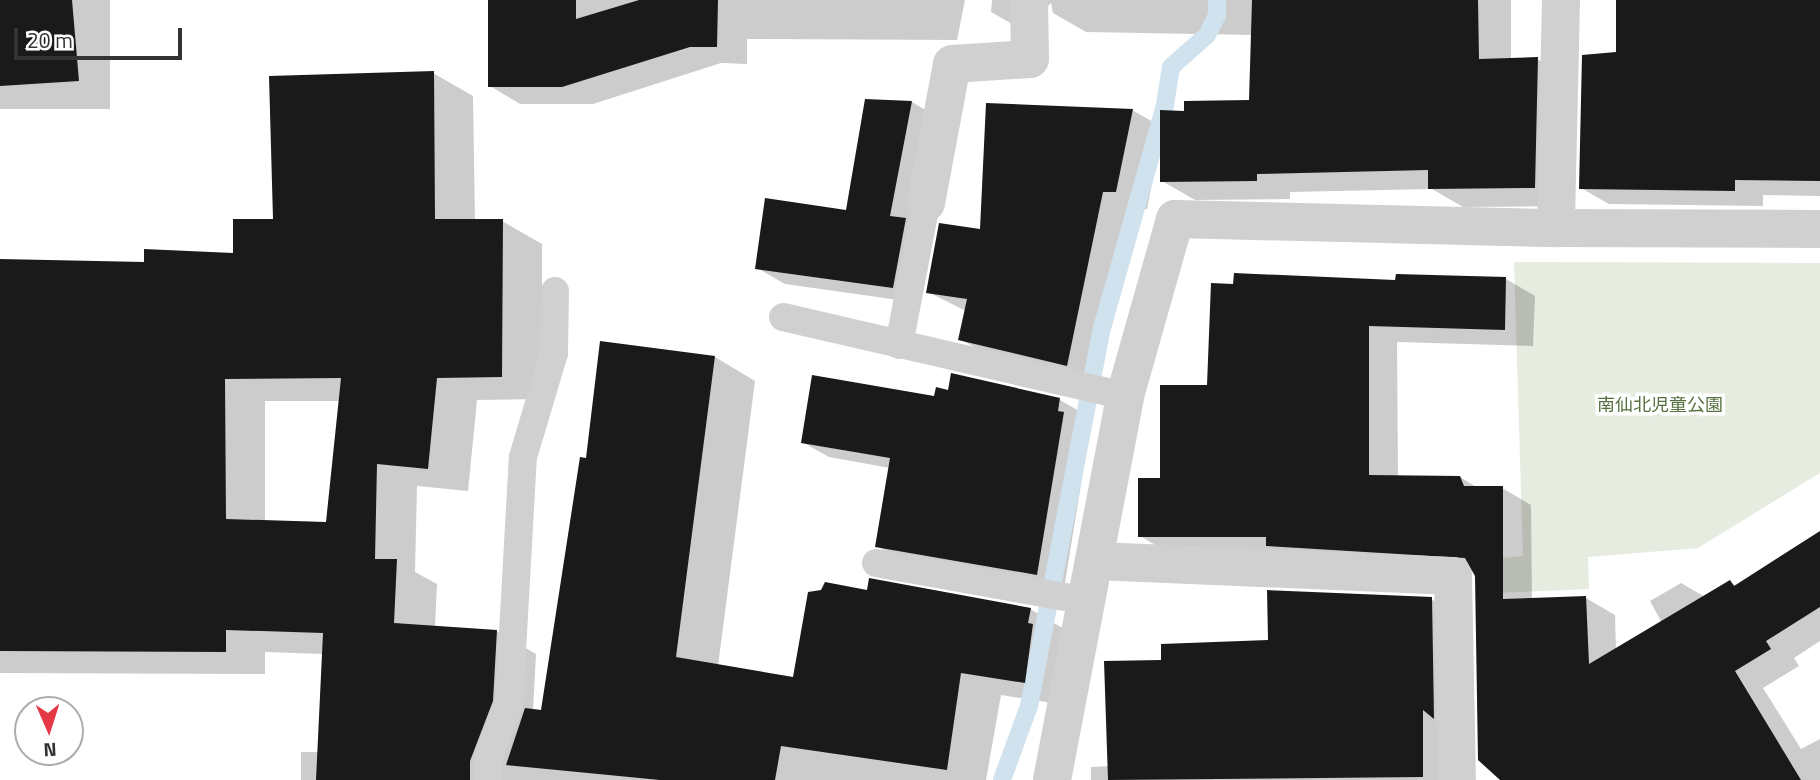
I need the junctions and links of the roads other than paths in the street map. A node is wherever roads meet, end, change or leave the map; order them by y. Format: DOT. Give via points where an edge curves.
graph roads {
  1 [pos="1029,0"];
  2 [pos="1561,0"];
  3 [pos="926,203"];
  4 [pos="1556,228"];
  5 [pos="1820,229"];
  6 [pos="555,291"];
  7 [pos="783,317"];
  8 [pos="899,345"];
  9 [pos="1113,394"];
  10 [pos="1096,561"];
  11 [pos="876,563"];
  12 [pos="1061,596"];
  13 [pos="488,780"];
  14 [pos="1052,780"];
  15 [pos="1457,780"];
  1 -- 3 [label="street" via="1030,59 952,64"];
  2 -- 4 [label="street"];
  3 -- 8 [label="lane"];
  4 -- 5 [label="street"];
  4 -- 9 [label="street" via="1175,219"];
  6 -- 13 [label="lane" via="554,353 523,457 509,705 489,752"];
  7 -- 8 [label="lane"];
  8 -- 9 [label="lane"];
  9 -- 10 [label="street"];
  10 -- 12 [label="street"];
  10 -- 15 [label="street" via="1453,576"];
  11 -- 12 [label="lane"];
  12 -- 14 [label="street"];
}
